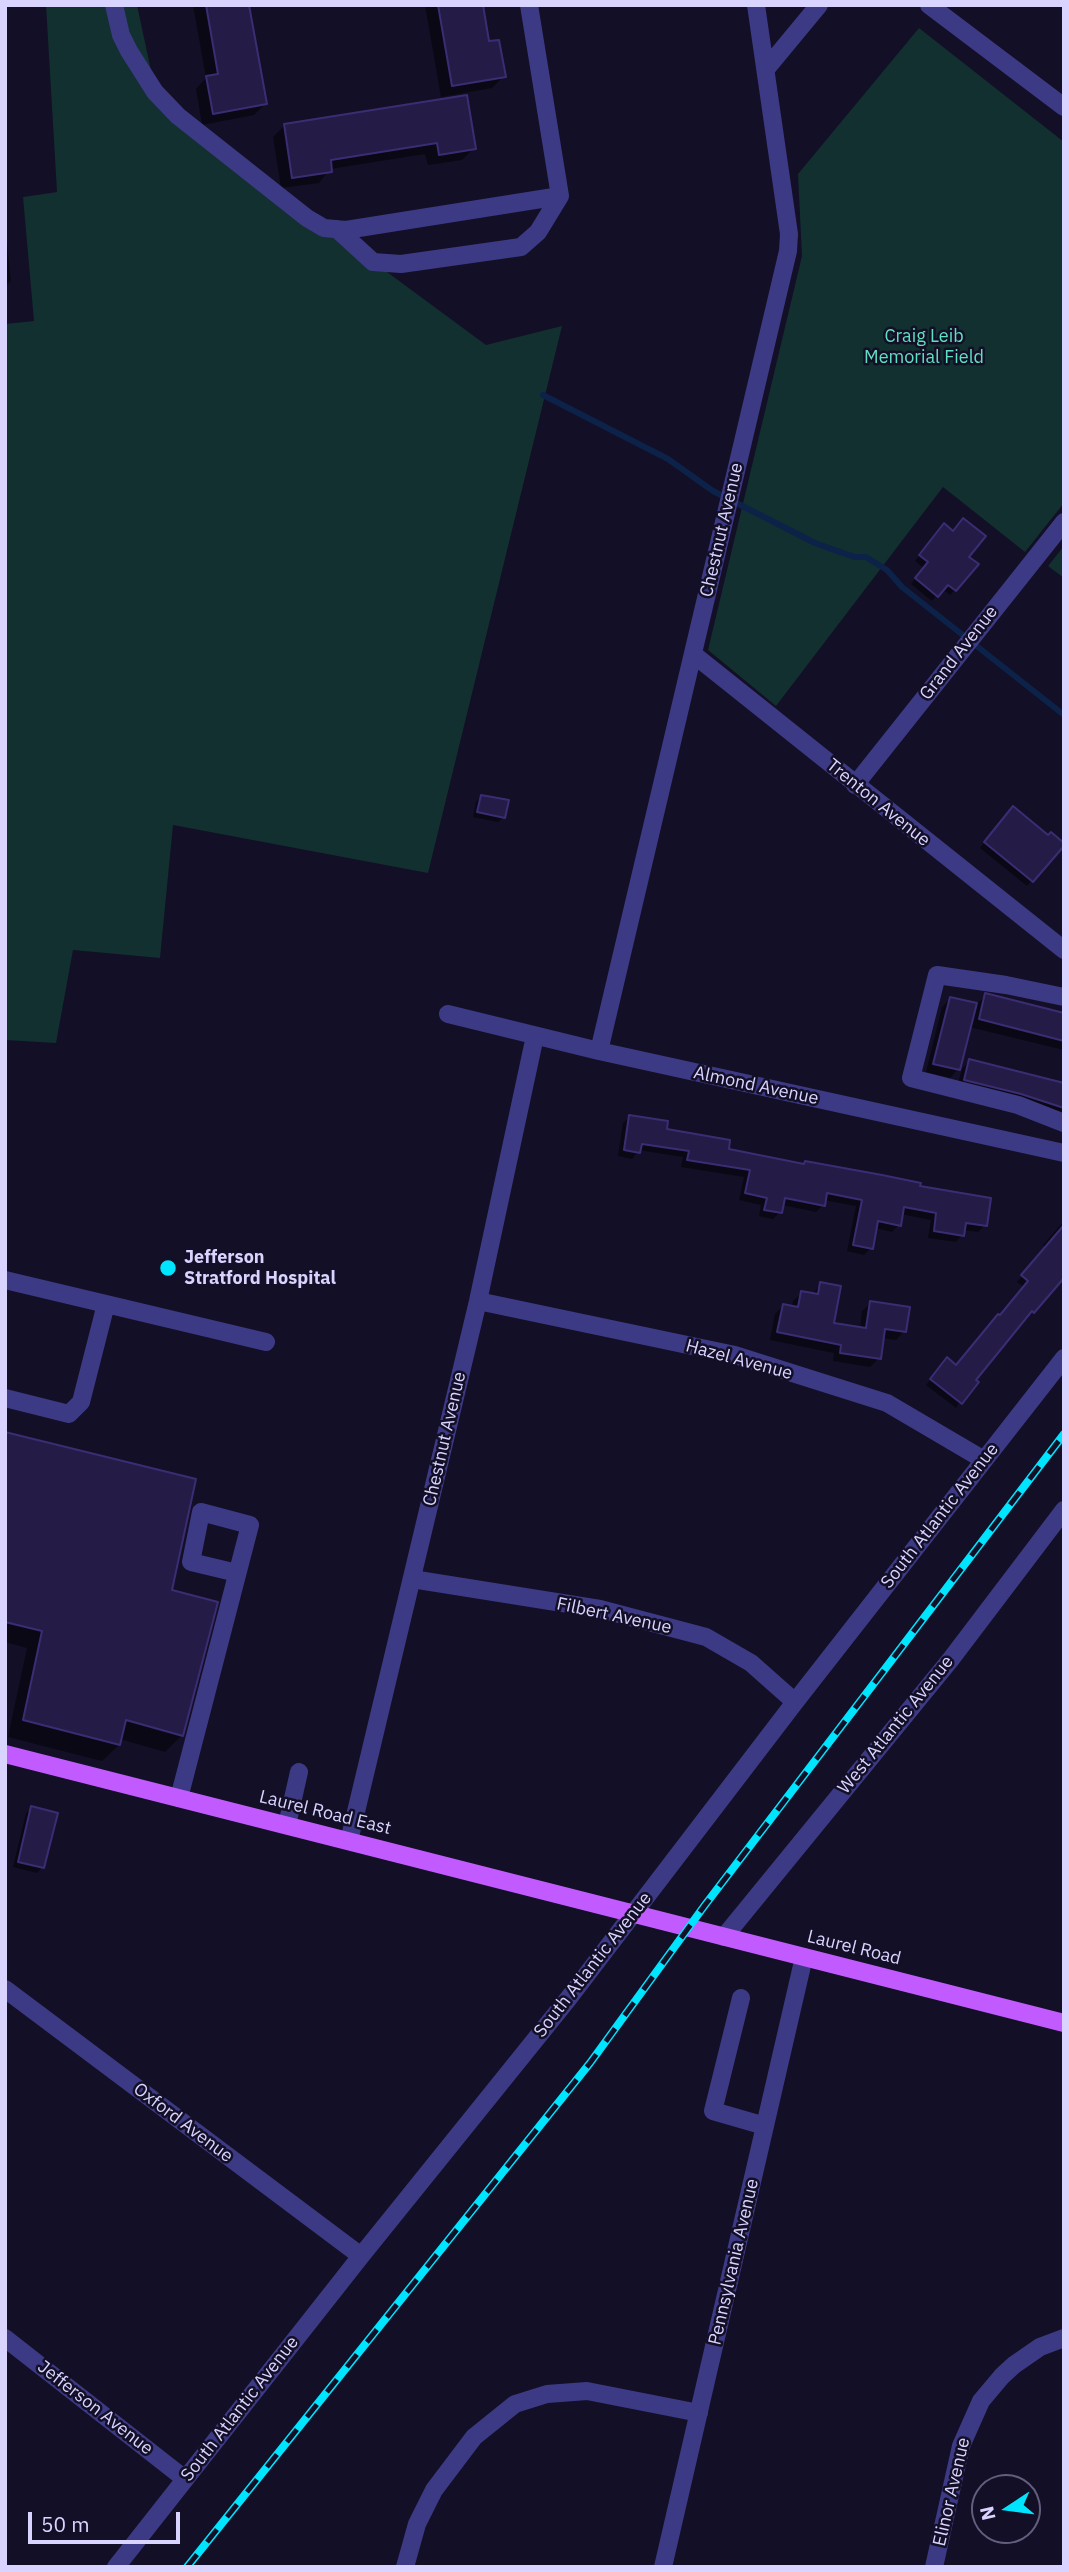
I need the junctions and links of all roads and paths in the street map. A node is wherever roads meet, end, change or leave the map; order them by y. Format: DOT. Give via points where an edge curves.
graph roads {
  1 [pos="114,5"];
  2 [pos="529,5"];
  3 [pos="756,5"];
  4 [pos="819,5"];
  5 [pos="929,5"];
  6 [pos="766,69"];
  7 [pos="1064,107"];
  8 [pos="560,196"];
  9 [pos="337,229"];
  10 [pos="1064,522"];
  11 [pos="692,654"];
  12 [pos="855,785"];
  13 [pos="1064,950"];
  14 [pos="1064,997"];
  15 [pos="448,1014"];
  16 [pos="535,1036"];
  17 [pos="599,1051"];
  18 [pos="1064,1123"];
  19 [pos="1064,1153"];
  20 [pos="5,1280"];
  21 [pos="478,1301"];
  22 [pos="106,1304"];
  23 [pos="266,1342"];
  24 [pos="1064,1358"];
  25 [pos="5,1398"];
  26 [pos="984,1460"];
  27 [pos="1064,1510"];
  28 [pos="237,1573"];
  29 [pos="412,1579"];
  30 [pos="795,1702"];
  31 [pos="5,1754"];
  32 [pos="299,1772"];
  33 [pos="179,1798"];
  34 [pos="287,1825"];
  35 [pos="349,1841"];
  36 [pos="634,1914"];
  37 [pos="724,1937"];
  38 [pos="804,1957"];
  39 [pos="5,1989"];
  40 [pos="741,1998"];
  41 [pos="1064,2023"];
  42 [pos="765,2126"];
  43 [pos="361,2256"];
  44 [pos="5,2337"];
  45 [pos="1064,2338"];
  46 [pos="699,2413"];
  47 [pos="185,2479"];
  48 [pos="117,2567"];
  49 [pos="405,2567"];
  50 [pos="663,2567"];
  51 [pos="934,2567"];
  1 -- 9 [label="street" via="129,51 155,92 178,117 307,218 324,228"];
  2 -- 8 [label="street"];
  3 -- 6 [label="street, Chestnut Avenue"];
  4 -- 6 [label="street"];
  5 -- 7 [label="street"];
  6 -- 11 [label="street, Chestnut Avenue" via="788,251"];
  8 -- 9 [label="street"];
  8 -- 9 [label="street" via="538,232 521,247 401,264 373,262"];
  10 -- 12 [label="street, Grand Avenue"];
  11 -- 12 [label="street, Trenton Avenue"];
  11 -- 17 [label="street, Chestnut Avenue"];
  12 -- 13 [label="street, Trenton Avenue"];
  14 -- 18 [label="street" via="937,975 911,1078 1018,1105"];
  15 -- 16 [label="street, Almond Avenue"];
  16 -- 17 [label="street, Almond Avenue"];
  16 -- 21 [label="street, Chestnut Avenue"];
  17 -- 19 [label="street, Almond Avenue"];
  20 -- 22 [label="street"];
  21 -- 26 [label="street, Hazel Avenue" via="735,1356 887,1402"];
  21 -- 29 [label="street, Chestnut Avenue"];
  22 -- 23 [label="street"];
  22 -- 25 [label="street" via="81,1402 69,1414"];
  24 -- 26 [label="street, South Atlantic Avenue"];
  26 -- 30 [label="street, South Atlantic Avenue"];
  27 -- 37 [label="street, West Atlantic Avenue" via="951,1659"];
  28 -- 33 [label="street"];
  29 -- 30 [label="street, Filbert Avenue" via="600,1609 706,1637 751,1663"];
  29 -- 35 [label="street, Chestnut Avenue"];
  30 -- 36 [label="street, South Atlantic Avenue"];
  31 -- 33 [label="main road, Laurel Road East"];
  32 -- 34 [label="street"];
  33 -- 34 [label="main road, Laurel Road East"];
  34 -- 35 [label="main road, Laurel Road East"];
  35 -- 36 [label="main road, Laurel Road East"];
  36 -- 37 [label="main road, Laurel Road"];
  36 -- 43 [label="street, South Atlantic Avenue"];
  37 -- 38 [label="main road, Laurel Road"];
  38 -- 41 [label="main road, Laurel Road"];
  38 -- 42 [label="street, Pennsylvania Avenue"];
  39 -- 43 [label="street, Oxford Avenue"];
  40 -- 42 [label="street" via="713,2111"];
  42 -- 46 [label="street, Pennsylvania Avenue"];
  43 -- 47 [label="street, South Atlantic Avenue"];
  44 -- 47 [label="street, Jefferson Avenue"];
  45 -- 51 [label="street, Elinor Avenue" via="1021,2359 981,2401 961,2446"];
  46 -- 49 [label="street" via="587,2391 547,2394 515,2404 474,2437 433,2490"];
  46 -- 50 [label="street, Pennsylvania Avenue"];
  47 -- 48 [label="street, South Atlantic Avenue"];
}
